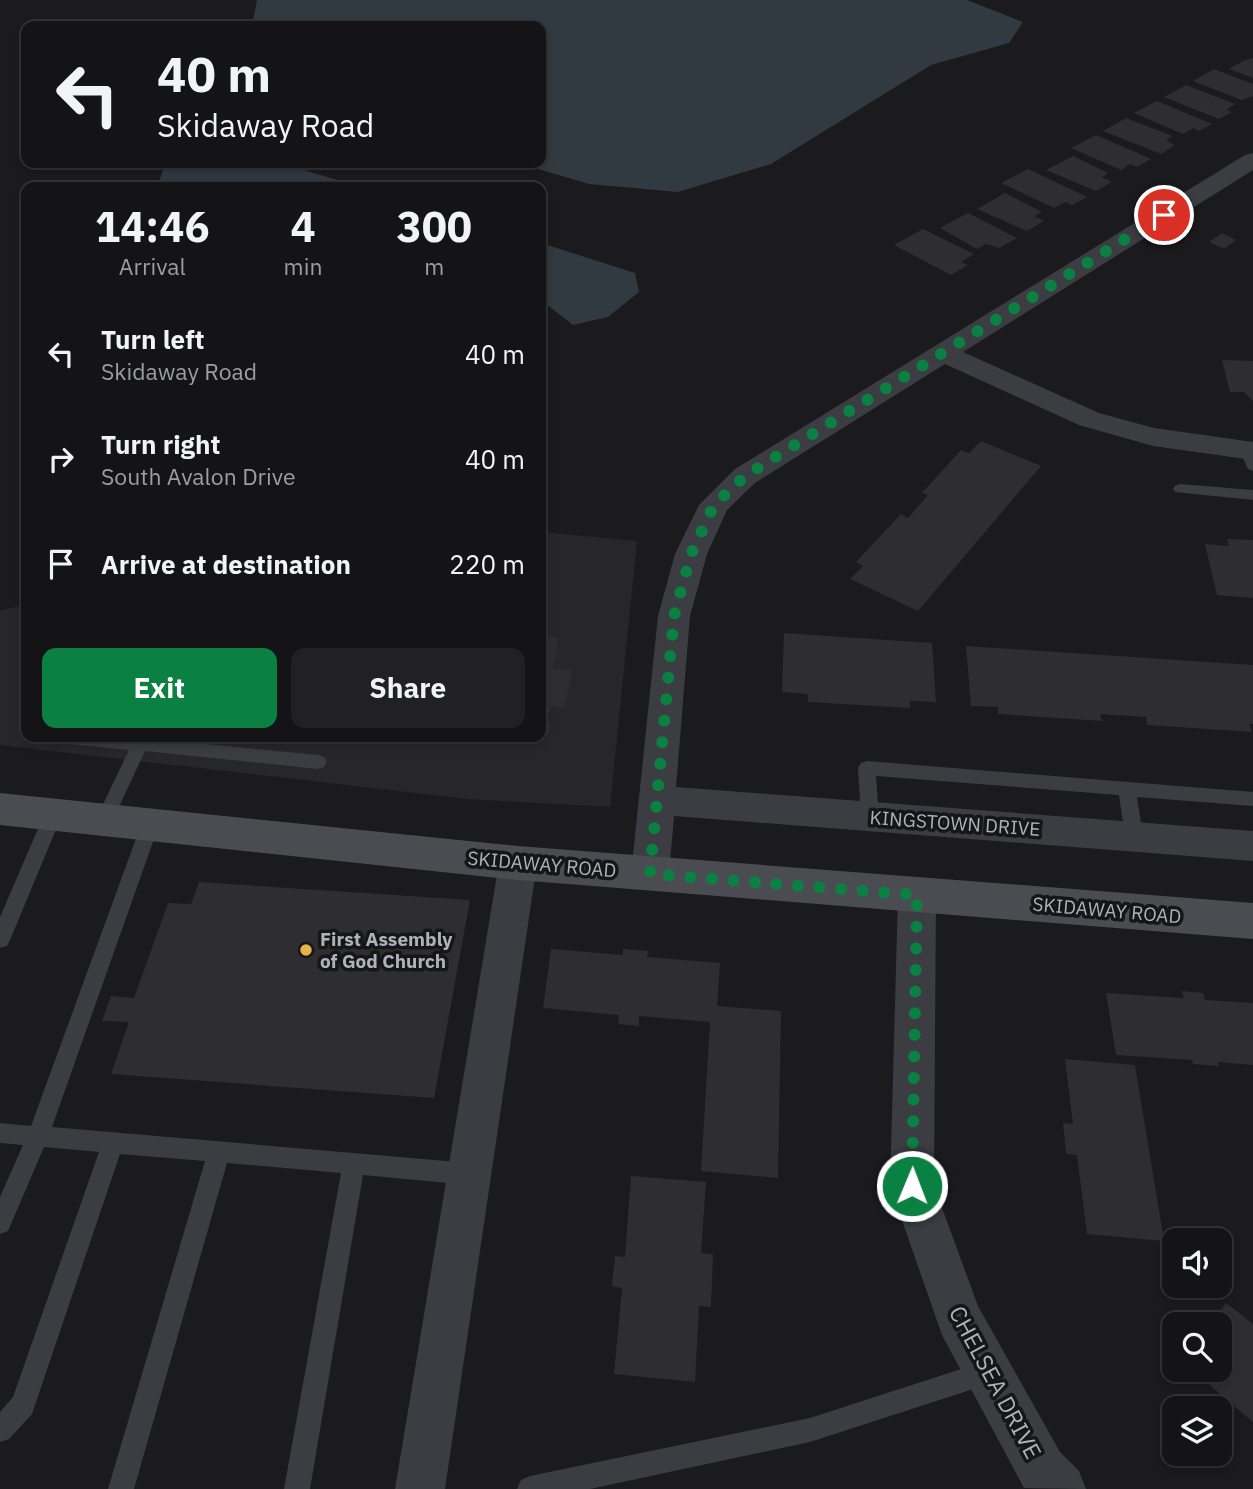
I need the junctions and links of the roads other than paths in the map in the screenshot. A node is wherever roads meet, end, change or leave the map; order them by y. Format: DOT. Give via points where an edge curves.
graph roads {
  1 [pos="1253,160"];
  2 [pos="942,352"];
  3 [pos="1251,456"];
  4 [pos="1180,489"];
  5 [pos="1253,495"];
  6 [pos="120,742"];
  7 [pos="140,744"];
  8 [pos="318,762"];
  9 [pos="1127,789"];
  10 [pos="1253,799"];
  11 [pos="657,800"];
  12 [pos="0,809"];
  13 [pos="53,815"];
  14 [pos="870,817"];
  15 [pos="104,819"];
  16 [pos="150,825"];
  17 [pos="1134,836"];
  18 [pos="1253,846"];
  19 [pos="518,863"];
  20 [pos="650,874"];
  21 [pos="917,895"];
  22 [pos="1253,921"];
  23 [pos="0,940"];
  24 [pos="0,1133"];
  25 [pos="38,1136"];
  26 [pos="113,1143"];
  27 [pos="219,1152"];
  28 [pos="354,1164"];
  29 [pos="469,1174"];
  30 [pos="0,1223"];
  31 [pos="989,1372"];
  32 [pos="0,1430"];
  33 [pos="121,1489"];
  34 [pos="297,1489"];
  35 [pos="420,1489"];
  36 [pos="530,1489"];
  37 [pos="1061,1489"];
  1 -- 2 [label="street"];
  2 -- 3 [label="street" via="1089,419"];
  2 -- 11 [label="street" via="745,476 714,505 691,554 674,616"];
  4 -- 5 [label="lane"];
  6 -- 7 [label="lane"];
  7 -- 8 [label="lane"];
  7 -- 15 [label="lane"];
  9 -- 10 [label="lane"];
  9 -- 14 [label="lane" via="867,768"];
  9 -- 17 [label="lane"];
  11 -- 14 [label="street, KINGSTOWN DRIVE"];
  11 -- 20 [label="street"];
  12 -- 13 [label="main road, SKIDAWAY ROAD"];
  13 -- 15 [label="main road, SKIDAWAY ROAD"];
  13 -- 23 [label="lane"];
  14 -- 17 [label="street, KINGSTOWN DRIVE"];
  15 -- 16 [label="main road, SKIDAWAY ROAD"];
  16 -- 19 [label="main road, SKIDAWAY ROAD"];
  16 -- 25 [label="lane"];
  17 -- 18 [label="street, KINGSTOWN DRIVE"];
  19 -- 20 [label="main road, SKIDAWAY ROAD"];
  19 -- 29 [label="street"];
  20 -- 21 [label="main road, SKIDAWAY ROAD"];
  21 -- 22 [label="main road, SKIDAWAY ROAD"];
  21 -- 31 [label="street, CHELSEA DRIVE" via="912,1186 959,1318"];
  24 -- 25 [label="lane"];
  25 -- 26 [label="lane"];
  25 -- 30 [label="lane"];
  26 -- 27 [label="lane"];
  26 -- 32 [label="lane" via="23,1405"];
  27 -- 28 [label="lane"];
  27 -- 33 [label="lane"];
  28 -- 29 [label="lane"];
  28 -- 34 [label="lane"];
  29 -- 35 [label="street"];
  31 -- 36 [label="lane" via="810,1430"];
  31 -- 37 [label="street, CHELSEA DRIVE" via="1042,1470"];
}
